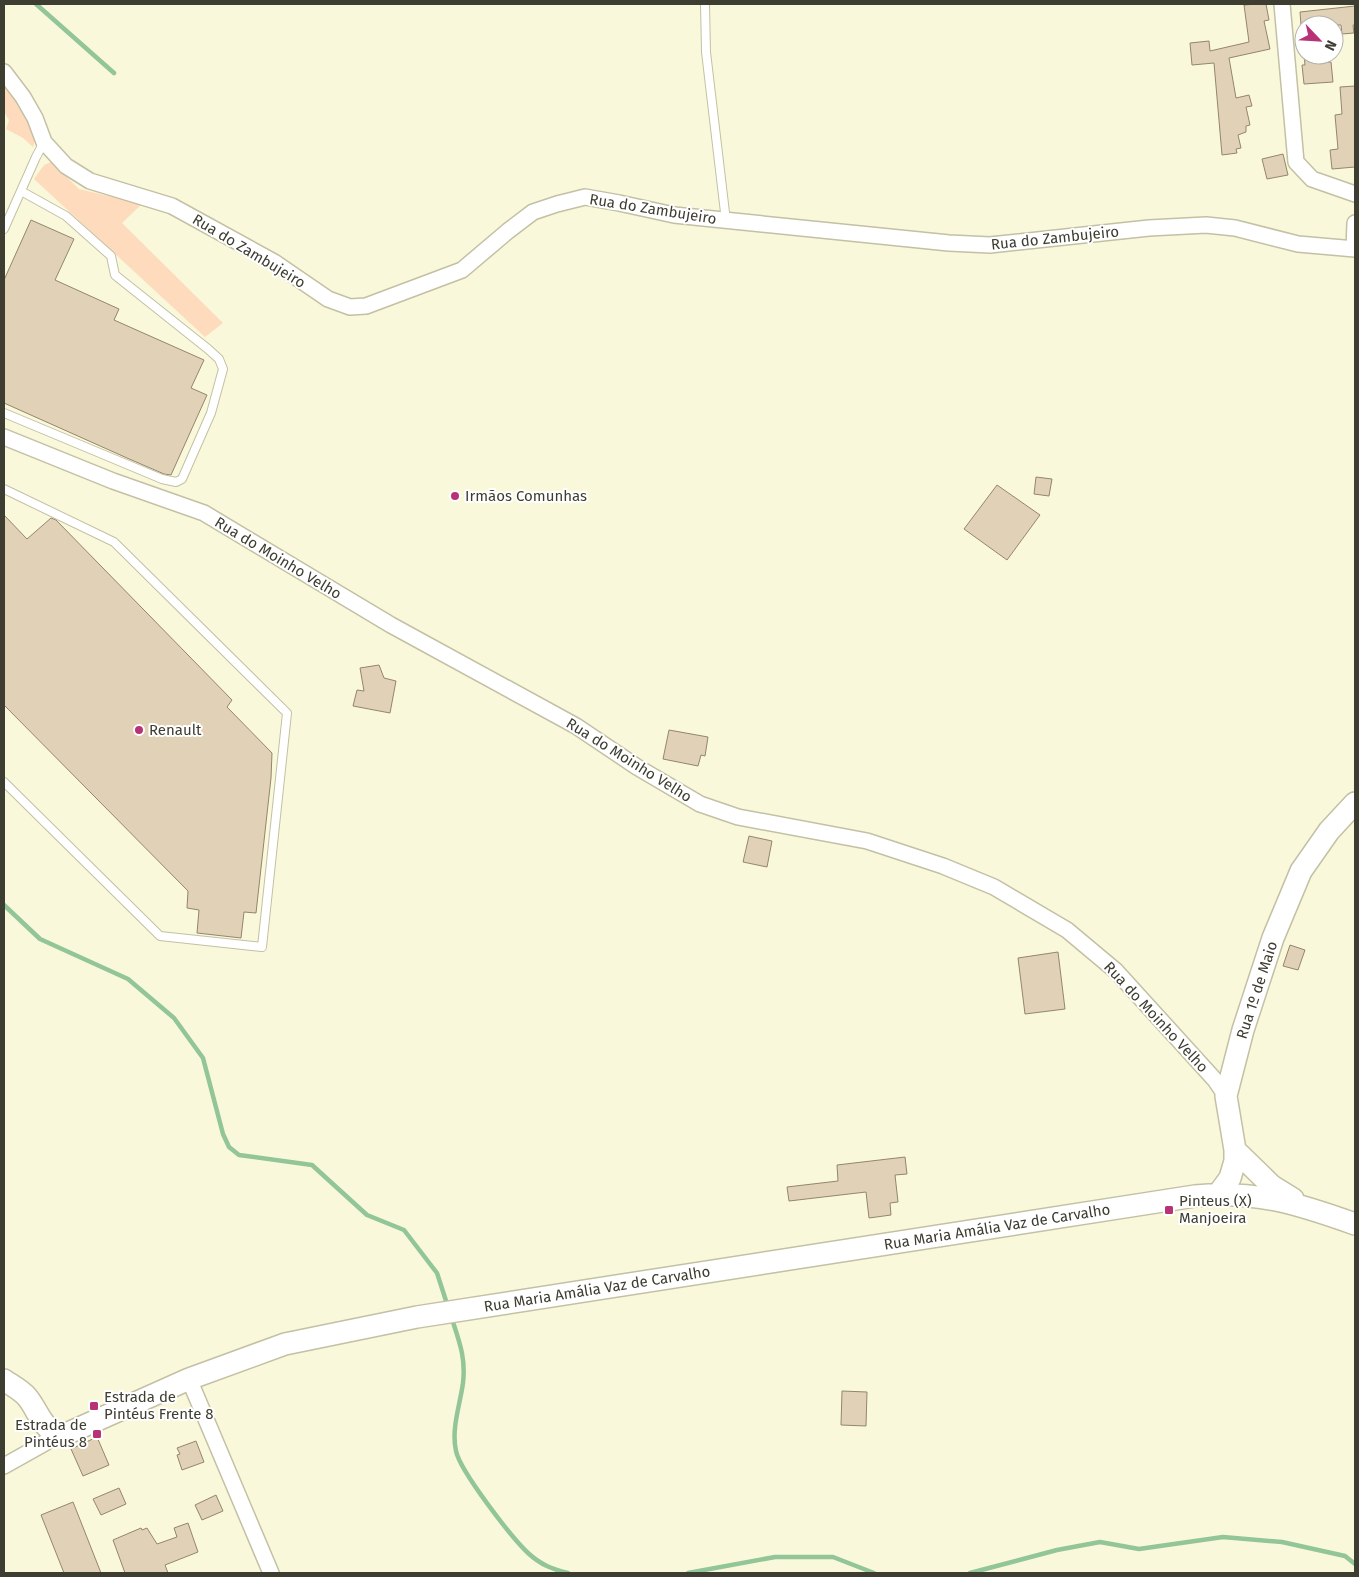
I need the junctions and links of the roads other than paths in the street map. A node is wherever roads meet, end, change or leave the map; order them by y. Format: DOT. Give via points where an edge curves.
graph roads {
  1 [pos="705,4"];
  2 [pos="1282,4"];
  3 [pos="4,72"];
  4 [pos="44,142"];
  5 [pos="21,191"];
  6 [pos="1355,194"];
  7 [pos="726,221"];
  8 [pos="1355,223"];
  9 [pos="4,229"];
  10 [pos="1355,249"];
  11 [pos="4,413"];
  12 [pos="4,437"];
  13 [pos="4,489"];
  14 [pos="4,782"];
  15 [pos="1355,804"];
  16 [pos="1226,1096"];
  17 [pos="1235,1150"];
  18 [pos="1219,1194"];
  19 [pos="1304,1206"];
  20 [pos="1355,1224"];
  21 [pos="189,1379"];
  22 [pos="4,1380"];
  23 [pos="52,1432"];
  24 [pos="4,1466"];
  25 [pos="271,1573"];
  1 -- 7 [label="lane" via="706,52"];
  2 -- 6 [label="street" via="1296,162 1312,179"];
  3 -- 4 [label="street, Rua do Zambujeiro" via="35,118"];
  4 -- 5 [label="lane"];
  4 -- 7 [label="street, Rua do Zambujeiro" via="66,166 90,181 172,206 274,262 328,300 350,308 366,306 462,270 533,212 557,204 585,198"];
  5 -- 9 [label="lane"];
  5 -- 11 [label="lane" via="66,216 111,256 115,275 208,349 219,359 223,369 211,413 182,479 176,482"];
  7 -- 10 [label="street, Rua do Zambujeiro" via="990,246 1149,228 1206,225 1235,228 1298,244"];
  8 -- 10 [label="street"];
  12 -- 16 [label="street, Rua do Moinho Velho" via="113,482 204,513 391,625 576,726 700,804 738,817 867,840 994,886 1067,930 1116,971"];
  13 -- 14 [label="lane" via="114,542 287,713 262,947 160,936"];
  15 -- 16 [label="street, Rua 1º de Maio" via="1329,830 1301,871 1273,938 1243,1030"];
  16 -- 17 [label="street, Rua 1º de Maio"];
  17 -- 18 [label="street, Rua 1º de Maio" via="1233,1170"];
  17 -- 19 [label="street" via="1272,1186"];
  18 -- 19 [label="street, Rua Maria Amália Vaz de Carvalho" via="1276,1199"];
  18 -- 21 [label="street, Rua Maria Amália Vaz de Carvalho" via="417,1317 285,1344"];
  19 -- 20 [label="street"];
  21 -- 23 [label="street, Rua Maria Amália Vaz de Carvalho" via="72,1432"];
  21 -- 25 [label="street"];
  22 -- 23 [label="street" via="26,1396"];
  23 -- 24 [label="street" via="46,1443"];
}
